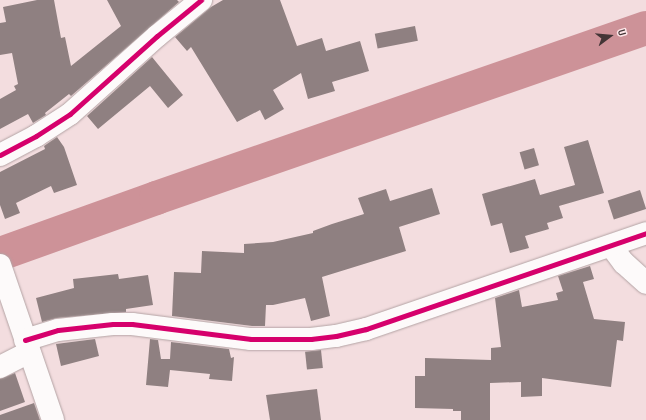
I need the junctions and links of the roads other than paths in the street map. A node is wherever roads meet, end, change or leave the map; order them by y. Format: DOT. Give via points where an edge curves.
graph roads {
  1 [pos="201,0"];
  2 [pos="0,155"];
  3 [pos="646,233"];
  4 [pos="611,246"];
  5 [pos="0,265"];
  6 [pos="646,284"];
  7 [pos="27,346"];
  8 [pos="0,367"];
  9 [pos="53,420"];
  1 -- 2 [label="street" via="70,114"];
  3 -- 4 [label="street"];
  4 -- 6 [label="street"];
  4 -- 7 [label="street" via="366,329 336,336 284,340 251,339 113,324 58,330"];
  5 -- 7 [label="street"];
  7 -- 8 [label="street"];
  7 -- 9 [label="street"];
}
